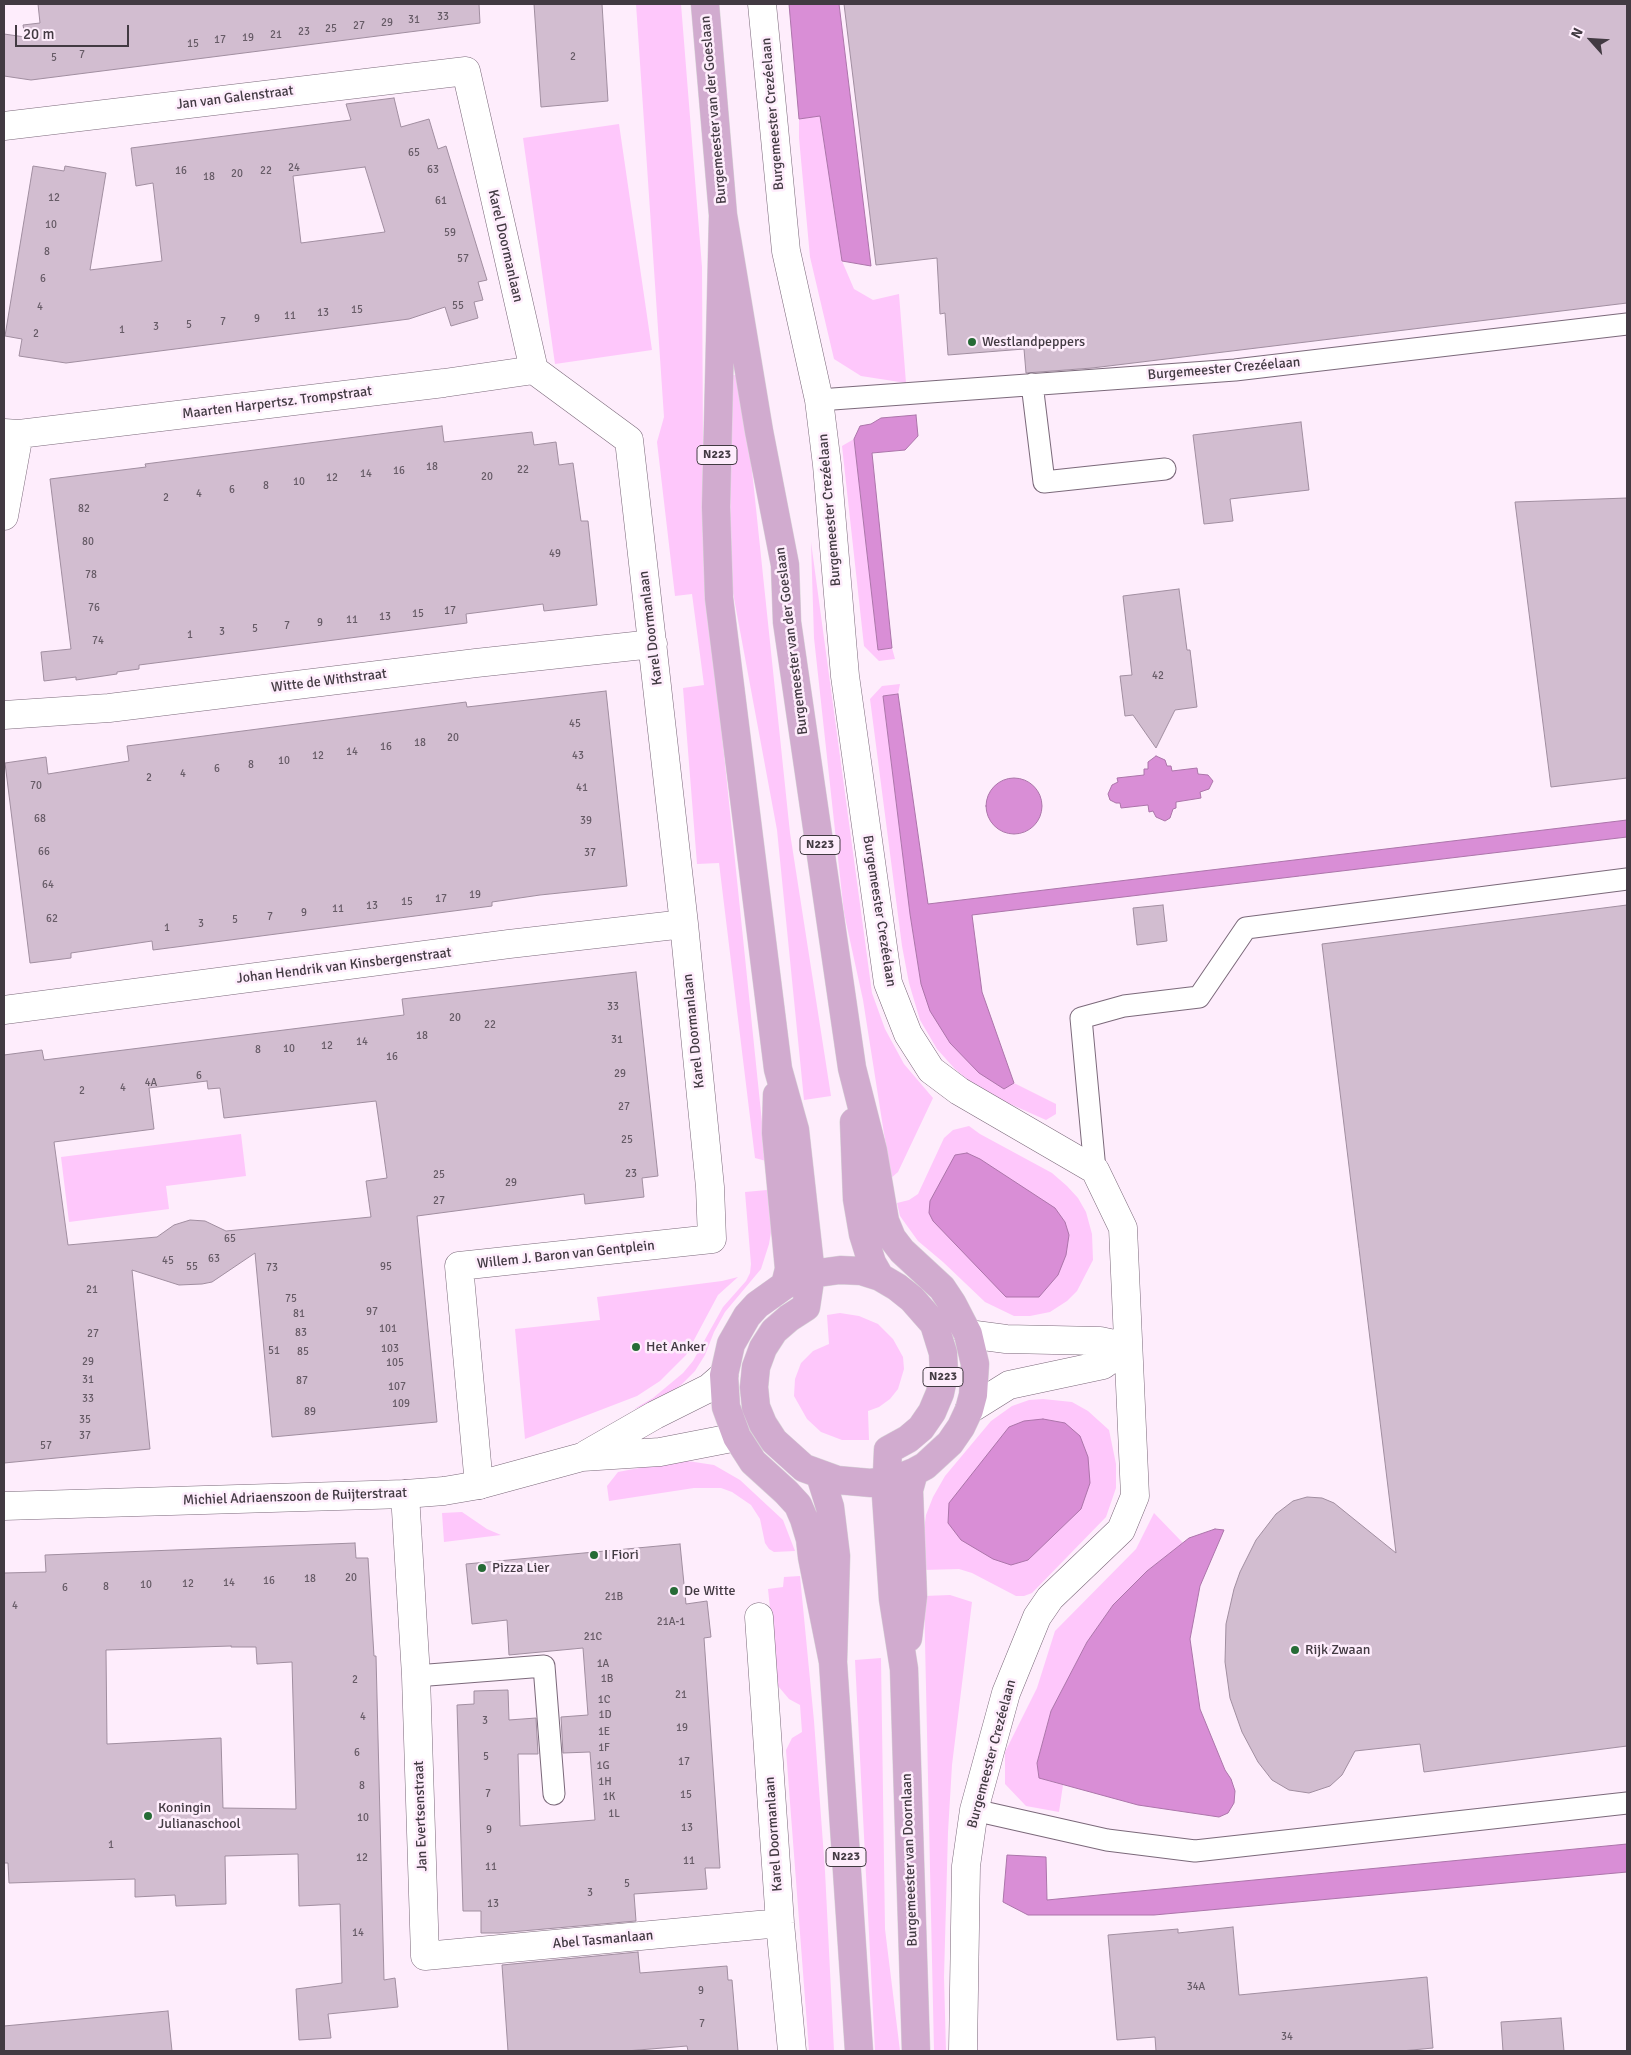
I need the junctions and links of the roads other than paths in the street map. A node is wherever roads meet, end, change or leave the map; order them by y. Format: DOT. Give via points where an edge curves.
graph roads {
  1 [pos="705,4"];
  2 [pos="762,4"];
  3 [pos="466,71"];
  4 [pos="4,126"];
  5 [pos="723,216"];
  6 [pos="1627,324"];
  7 [pos="534,370"];
  8 [pos="1032,384"];
  9 [pos="819,400"];
  10 [pos="12,433"];
  11 [pos="1165,469"];
  12 [pos="4,516"];
  13 [pos="653,644"];
  14 [pos="4,715"];
  15 [pos="1627,879"];
  16 [pos="684,924"];
  17 [pos="4,1010"];
  18 [pos="852,1068"];
  19 [pos="778,1069"];
  20 [pos="1095,1170"];
  21 [pos="712,1240"];
  22 [pos="811,1274"];
  23 [pos="880,1277"];
  24 [pos="784,1284"];
  25 [pos="934,1324"];
  26 [pos="968,1334"];
  27 [pos="1128,1347"];
  28 [pos="724,1375"];
  29 [pos="969,1410"];
  30 [pos="737,1438"];
  31 [pos="774,1441"];
  32 [pos="582,1457"];
  33 [pos="914,1472"];
  34 [pos="820,1475"];
  35 [pos="887,1480"];
  36 [pos="479,1485"];
  37 [pos="405,1494"];
  38 [pos="4,1506"];
  39 [pos="759,1617"];
  40 [pos="833,1662"];
  41 [pos="904,1669"];
  42 [pos="416,1676"];
  43 [pos="554,1794"];
  44 [pos="1627,1803"];
  45 [pos="974,1810"];
  46 [pos="780,1923"];
  47 [pos="425,1956"];
  48 [pos="792,2051"];
  49 [pos="860,2051"];
  50 [pos="916,2051"];
  51 [pos="963,2051"];
  1 -- 5 [label="main road, Burgemeester van der Goeslaan / N223"];
  2 -- 9 [label="street, Burgemeester Crezéelaan" via="786,251"];
  3 -- 4 [label="street, Jan van Galenstraat"];
  3 -- 7 [label="street, Karel Doormanlaan"];
  5 -- 18 [label="main road, Burgemeester van der Goeslaan / N223" via="785,565 787,622"];
  5 -- 19 [label="main road, Burgemeester van der Goeslaan / N223" via="716,507 719,598"];
  6 -- 8 [label="lane, Burgemeester Crezéelaan" via="1235,370"];
  7 -- 10 [label="street, Maarten Harpertsz. Trompstraat"];
  7 -- 13 [label="street, Karel Doormanlaan" via="629,440"];
  8 -- 9 [label="lane, Burgemeester Crezéelaan"];
  8 -- 11 [label="lane" via="1044,482"];
  9 -- 20 [label="street, Burgemeester Crezéelaan" via="845,676 888,983 908,1034 931,1070 958,1091"];
  10 -- 12 [label="street"];
  13 -- 14 [label="street, Witte de Withstraat" via="109,708"];
  13 -- 16 [label="street, Karel Doormanlaan"];
  15 -- 20 [label="lane" via="1246,928 1199,997 1124,1006 1080,1018"];
  16 -- 17 [label="street, Johan Hendrik van Kinsbergenstraat"];
  16 -- 21 [label="street, Karel Doormanlaan" via="710,1187"];
  18 -- 23 [label="main road, Burgemeester van der Goeslaan / N223" via="857,1199 863,1234"];
  18 -- 26 [label="main road, Burgemeester van der Goeslaan / N223" via="873,1151 885,1220 892,1238 942,1288"];
  19 -- 22 [label="main road, Burgemeester van der Goeslaan / N223" via="795,1130"];
  19 -- 24 [label="main road, Burgemeester van der Goeslaan / N223" via="776,1133 789,1269"];
  20 -- 27 [label="street, Burgemeester Crezéelaan" via="1123,1228"];
  21 -- 36 [label="street, Willem J. Baron van Gentplein" via="459,1266"];
  22 -- 23 [label="main road, N223" via="840,1270 861,1271"];
  22 -- 24 [label="main road, N223"];
  22 -- 31 [label="main road, N223" via="806,1307 774,1331 756,1367 756,1407"];
  23 -- 25 [label="main road, N223" via="912,1299"];
  24 -- 28 [label="main road, N223" via="746,1316 731,1344"];
  25 -- 26 [label="main road"];
  25 -- 35 [label="main road, N223" via="943,1354 940,1394 921,1428 888,1450"];
  26 -- 27 [label="street" via="1006,1339 1100,1340"];
  26 -- 29 [label="main road, N223" via="974,1356 975,1379"];
  27 -- 29 [label="street" via="1103,1365 1009,1385"];
  27 -- 45 [label="street, Burgemeester Crezéelaan" via="1135,1496 1122,1530 1050,1598 1037,1617 1006,1693"];
  28 -- 30 [label="main road, N223" via="726,1408"];
  28 -- 32 [label="street, Michiel Adriaenszoon de Ruijterstraat" via="709,1388"];
  29 -- 33 [label="main road, N223" via="950,1442"];
  30 -- 31 [label="main road"];
  30 -- 32 [label="street, Michiel Adriaenszoon de Ruijterstraat" via="660,1452"];
  30 -- 40 [label="main road, N223" via="753,1462 798,1505 810,1538"];
  31 -- 34 [label="main road, N223" via="804,1468"];
  32 -- 36 [label="street, Michiel Adriaenszoon de Ruijterstraat"];
  33 -- 35 [label="main road, N223"];
  33 -- 41 [label="main road, Burgemeester van Doornlaan / N223" via="909,1490 913,1596"];
  34 -- 35 [label="main road, N223" via="854,1483"];
  34 -- 40 [label="main road, N223" via="830,1506 836,1556"];
  35 -- 41 [label="main road, Burgemeester van Doornlaan / N223" via="893,1599"];
  36 -- 37 [label="street, Michiel Adriaenszoon de Ruijterstraat"];
  37 -- 38 [label="street, Michiel Adriaenszoon de Ruijterstraat"];
  37 -- 42 [label="street, Jan Evertsenstraat"];
  39 -- 46 [label="street, Karel Doormanlaan"];
  40 -- 49 [label="main road, N223"];
  41 -- 50 [label="main road, Burgemeester van Doornlaan / N223"];
  42 -- 43 [label="lane" via="544,1666"];
  42 -- 47 [label="street, Jan Evertsenstraat"];
  44 -- 45 [label="lane" via="1195,1851 1107,1840"];
  45 -- 51 [label="street, Burgemeester Crezéelaan" via="966,1866"];
  46 -- 47 [label="street, Abel Tasmanlaan"];
  46 -- 48 [label="street, Karel Doormanlaan"];
}
